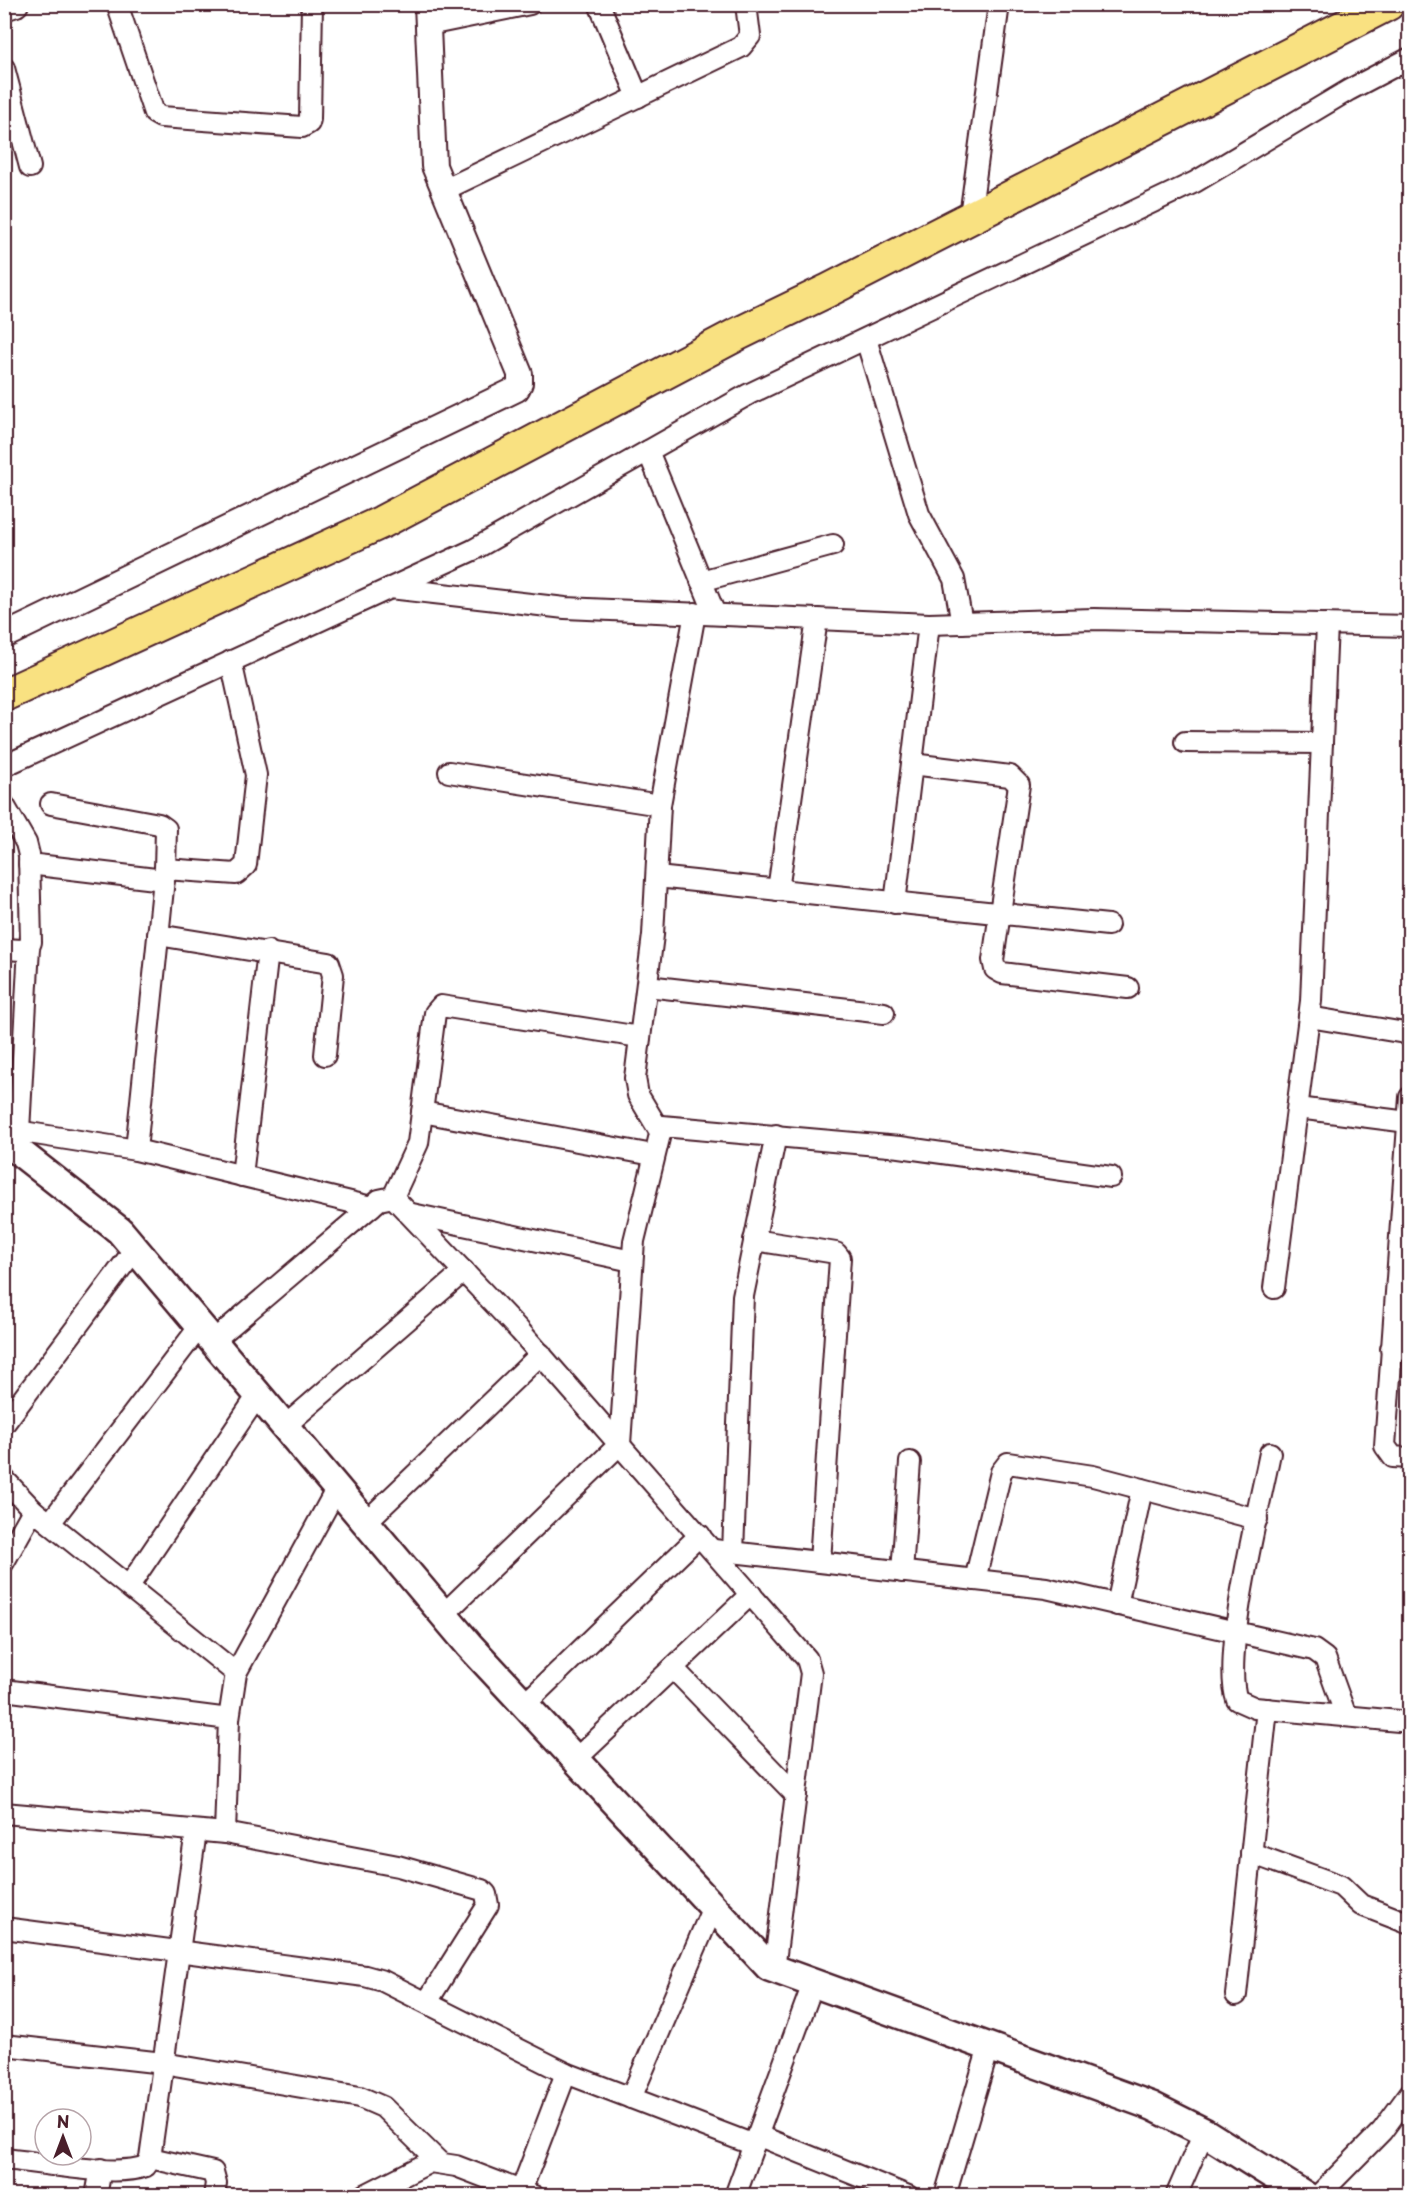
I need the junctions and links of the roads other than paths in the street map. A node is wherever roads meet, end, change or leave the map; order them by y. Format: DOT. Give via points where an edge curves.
graph roads {
  1 [pos="16,4"];
  2 [pos="117,4"];
  3 [pos="312,4"];
  4 [pos="530,4"];
  5 [pos="599,4"];
  6 [pos="746,4"];
  7 [pos="999,4"];
  8 [pos="1388,4"];
  9 [pos="4,8"];
  10 [pos="428,15"];
  11 [pos="1410,58"];
  12 [pos="4,68"];
  13 [pos="639,97"];
  14 [pos="30,167"];
  15 [pos="444,189"];
  16 [pos="970,216"];
  17 [pos="866,339"];
  18 [pos="648,451"];
  19 [pos="833,545"];
  20 [pos="701,581"];
  21 [pos="390,588"];
  22 [pos="695,614"];
  23 [pos="715,614"];
  24 [pos="817,618"];
  25 [pos="962,623"];
  26 [pos="929,624"];
  27 [pos="1328,624"];
  28 [pos="1410,626"];
  29 [pos="4,636"];
  30 [pos="231,661"];
  31 [pos="4,694"];
  32 [pos="1185,742"];
  33 [pos="1322,743"];
  34 [pos="912,764"];
  35 [pos="4,766"];
  36 [pos="449,772"];
  37 [pos="51,804"];
  38 [pos="4,805"];
  39 [pos="660,805"];
  40 [pos="29,864"];
  41 [pos="164,875"];
  42 [pos="657,877"];
  43 [pos="778,890"];
  44 [pos="895,903"];
  45 [pos="998,914"];
  46 [pos="1108,925"];
  47 [pos="158,935"];
  48 [pos="29,947"];
  49 [pos="4,949"];
  50 [pos="268,951"];
  51 [pos="647,986"];
  52 [pos="1128,988"];
  53 [pos="884,1013"];
  54 [pos="1309,1017"];
  55 [pos="640,1037"];
  56 [pos="1410,1037"];
  57 [pos="325,1055"];
  58 [pos="1410,1097"];
  59 [pos="1298,1108"];
  60 [pos="422,1112"];
  61 [pos="1408,1122"];
  62 [pos="659,1130"];
  63 [pos="9,1133"];
  64 [pos="776,1135"];
  65 [pos="136,1150"];
  66 [pos="653,1155"];
  67 [pos="242,1176"];
  68 [pos="1111,1177"];
  69 [pos="393,1197"];
  70 [pos="371,1207"];
  71 [pos="412,1214"];
  72 [pos="754,1240"];
  73 [pos="135,1249"];
  74 [pos="1404,1259"];
  75 [pos="632,1261"];
  76 [pos="464,1270"];
  77 [pos="1274,1288"];
  78 [pos="206,1333"];
  79 [pos="1400,1349"];
  80 [pos="541,1354"];
  81 [pos="258,1395"];
  82 [pos="4,1424"];
  83 [pos="285,1426"];
  84 [pos="620,1444"];
  85 [pos="1270,1454"];
  86 [pos="1410,1458"];
  87 [pos="910,1462"];
  88 [pos="4,1479"];
  89 [pos="337,1488"];
  90 [pos="1142,1489"];
  91 [pos="33,1510"];
  92 [pos="1248,1517"];
  93 [pos="366,1522"];
  94 [pos="50,1523"];
  95 [pos="700,1535"];
  96 [pos="723,1551"];
  97 [pos="4,1562"];
  98 [pos="820,1562"];
  99 [pos="902,1572"];
  100 [pos="975,1580"];
  101 [pos="129,1586"];
  102 [pos="751,1594"];
  103 [pos="1117,1605"];
  104 [pos="444,1614"];
  105 [pos="1230,1630"];
  106 [pos="673,1668"];
  107 [pos="236,1673"];
  108 [pos="4,1690"];
  109 [pos="525,1704"];
  110 [pos="1267,1709"];
  111 [pos="1346,1716"];
  112 [pos="229,1719"];
  113 [pos="1410,1722"];
  114 [pos="576,1759"];
  115 [pos="796,1795"];
  116 [pos="4,1813"];
  117 [pos="196,1831"];
  118 [pos="225,1833"];
  119 [pos="1251,1853"];
  120 [pos="713,1907"];
  121 [pos="1410,1924"];
  122 [pos="4,1928"];
  123 [pos="179,1950"];
  124 [pos="774,1970"];
  125 [pos="813,1984"];
  126 [pos="1236,1995"];
  127 [pos="427,2002"];
  128 [pos="4,2045"];
  129 [pos="989,2047"];
  130 [pos="163,2062"];
  131 [pos="566,2073"];
  132 [pos="1410,2093"];
  133 [pos="631,2098"];
  134 [pos="1192,2126"];
  135 [pos="755,2140"];
  136 [pos="150,2158"];
  137 [pos="4,2159"];
  138 [pos="440,2162"];
  139 [pos="101,2169"];
  140 [pos="874,2189"];
  141 [pos="527,2193"];
  142 [pos="96,2196"];
  143 [pos="214,2196"];
  144 [pos="363,2196"];
  145 [pos="735,2196"];
  146 [pos="909,2196"];
  147 [pos="945,2196"];
  148 [pos="1176,2196"];
  149 [pos="1306,2196"];
  150 [pos="1318,2196"];
  1 -- 9 [label="street"];
  2 -- 3 [label="street" via="154,113 161,117 302,127 310,119"];
  4 -- 10 [label="street"];
  5 -- 13 [label="street"];
  6 -- 13 [label="street" via="751,28 747,42"];
  7 -- 16 [label="street"];
  8 -- 16 [label="highway"];
  10 -- 15 [label="street" via="434,166"];
  11 -- 17 [label="street" via="1196,182"];
  12 -- 14 [label="street"];
  13 -- 15 [label="street"];
  15 -- 29 [label="street" via="520,374 517,389"];
  16 -- 31 [label="highway" via="382,522"];
  17 -- 18 [label="street" via="749,394"];
  17 -- 25 [label="street" via="919,514 954,579"];
  18 -- 20 [label="street"];
  18 -- 21 [label="street" via="473,550"];
  19 -- 20 [label="street"];
  20 -- 23 [label="street"];
  21 -- 22 [label="street" via="565,608"];
  21 -- 30 [label="street"];
  22 -- 23 [label="street"];
  22 -- 39 [label="street"];
  23 -- 24 [label="street"];
  24 -- 26 [label="street"];
  24 -- 43 [label="street"];
  25 -- 26 [label="street"];
  25 -- 27 [label="street" via="1094,619"];
  26 -- 34 [label="street"];
  27 -- 28 [label="street"];
  27 -- 33 [label="street"];
  30 -- 35 [label="street"];
  30 -- 41 [label="street" via="256,775 246,865 236,874"];
  32 -- 33 [label="street"];
  33 -- 54 [label="street"];
  34 -- 44 [label="street"];
  34 -- 45 [label="street" via="1010,776 1016,780 1020,792"];
  36 -- 39 [label="street"];
  37 -- 41 [label="street" via="159,824 167,834"];
  38 -- 40 [label="street" via="26,843"];
  39 -- 42 [label="street"];
  40 -- 41 [label="street"];
  40 -- 48 [label="street"];
  41 -- 47 [label="street"];
  42 -- 43 [label="street"];
  42 -- 51 [label="street"];
  43 -- 44 [label="street"];
  44 -- 45 [label="street"];
  45 -- 46 [label="street"];
  45 -- 52 [label="street" via="993,960 995,969 1002,973"];
  47 -- 50 [label="street"];
  47 -- 65 [label="street"];
  48 -- 49 [label="street"];
  48 -- 63 [label="street"];
  50 -- 57 [label="street" via="329,963 333,975"];
  50 -- 67 [label="street"];
  51 -- 53 [label="street"];
  51 -- 55 [label="street"];
  54 -- 56 [label="street" via="1406,1033"];
  54 -- 59 [label="street"];
  55 -- 60 [label="street" via="441,1005 435,1013"];
  55 -- 62 [label="street" via="636,1090"];
  58 -- 61 [label="street"];
  59 -- 61 [label="street"];
  59 -- 77 [label="street"];
  60 -- 66 [label="street"];
  60 -- 69 [label="street" via="418,1143"];
  61 -- 74 [label="street"];
  62 -- 64 [label="street" via="667,1125"];
  62 -- 66 [label="street"];
  63 -- 65 [label="street"];
  63 -- 73 [label="main road" via="120,1231"];
  64 -- 68 [label="street" via="900,1147"];
  64 -- 72 [label="street"];
  65 -- 67 [label="street"];
  66 -- 75 [label="street"];
  67 -- 70 [label="street"];
  69 -- 70 [label="street" via="379,1200"];
  69 -- 71 [label="street"];
  70 -- 78 [label="street"];
  71 -- 75 [label="street"];
  71 -- 76 [label="street"];
  72 -- 96 [label="street" via="742,1307"];
  72 -- 98 [label="street" via="836,1252 840,1258"];
  73 -- 78 [label="main road"];
  73 -- 82 [label="street"];
  74 -- 79 [label="street"];
  75 -- 84 [label="street"];
  76 -- 80 [label="street"];
  76 -- 83 [label="street"];
  78 -- 81 [label="main road"];
  78 -- 94 [label="street"];
  79 -- 86 [label="street" via="1385,1446 1393,1457"];
  80 -- 84 [label="street"];
  80 -- 93 [label="street"];
  81 -- 83 [label="main road"];
  81 -- 101 [label="street"];
  83 -- 89 [label="main road"];
  84 -- 95 [label="street"];
  84 -- 104 [label="street"];
  85 -- 92 [label="street"];
  87 -- 99 [label="street"];
  88 -- 91 [label="street"];
  89 -- 93 [label="main road"];
  89 -- 107 [label="street"];
  90 -- 92 [label="street"];
  90 -- 100 [label="street" via="1094,1476 1008,1463 1001,1472"];
  90 -- 103 [label="street"];
  91 -- 94 [label="street"];
  91 -- 97 [label="street"];
  92 -- 105 [label="street"];
  93 -- 104 [label="main road"];
  94 -- 101 [label="street"];
  95 -- 96 [label="street"];
  95 -- 109 [label="street"];
  96 -- 98 [label="street"];
  96 -- 102 [label="street"];
  98 -- 99 [label="street"];
  99 -- 100 [label="street"];
  100 -- 103 [label="street" via="1046,1588"];
  101 -- 107 [label="street"];
  102 -- 106 [label="street"];
  102 -- 115 [label="street" via="809,1666"];
  103 -- 105 [label="street"];
  104 -- 109 [label="main road"];
  105 -- 110 [label="street" via="1237,1700"];
  105 -- 111 [label="street" via="1320,1653"];
  106 -- 114 [label="street"];
  106 -- 115 [label="street"];
  107 -- 112 [label="street"];
  108 -- 112 [label="street"];
  109 -- 114 [label="main road"];
  110 -- 111 [label="street"];
  110 -- 119 [label="street"];
  111 -- 113 [label="street"];
  112 -- 118 [label="street"];
  114 -- 120 [label="main road"];
  115 -- 124 [label="street"];
  116 -- 117 [label="street"];
  117 -- 118 [label="street"];
  117 -- 123 [label="street"];
  118 -- 127 [label="street" via="398,1866 482,1890 488,1905"];
  119 -- 121 [label="street" via="1341,1886 1361,1905"];
  119 -- 126 [label="street"];
  120 -- 124 [label="main road"];
  120 -- 133 [label="street"];
  122 -- 123 [label="street"];
  123 -- 127 [label="street" via="365,1976"];
  123 -- 130 [label="street"];
  124 -- 125 [label="main road"];
  125 -- 129 [label="main road"];
  125 -- 135 [label="street"];
  127 -- 131 [label="street"];
  128 -- 130 [label="street"];
  129 -- 134 [label="main road" via="1152,2106"];
  129 -- 147 [label="street"];
  130 -- 136 [label="street"];
  130 -- 138 [label="street" via="372,2101"];
  131 -- 133 [label="street"];
  131 -- 141 [label="street"];
  132 -- 150 [label="street" via="1382,2131"];
  133 -- 135 [label="street"];
  134 -- 148 [label="street"];
  134 -- 149 [label="main road"];
  135 -- 140 [label="street"];
  135 -- 145 [label="street"];
  136 -- 139 [label="street" via="146,2166 137,2170"];
  136 -- 143 [label="street" via="213,2172"];
  137 -- 139 [label="street"];
  138 -- 141 [label="street"];
  138 -- 144 [label="street" via="420,2165"];
  139 -- 142 [label="street"];
  140 -- 146 [label="street"];
}
